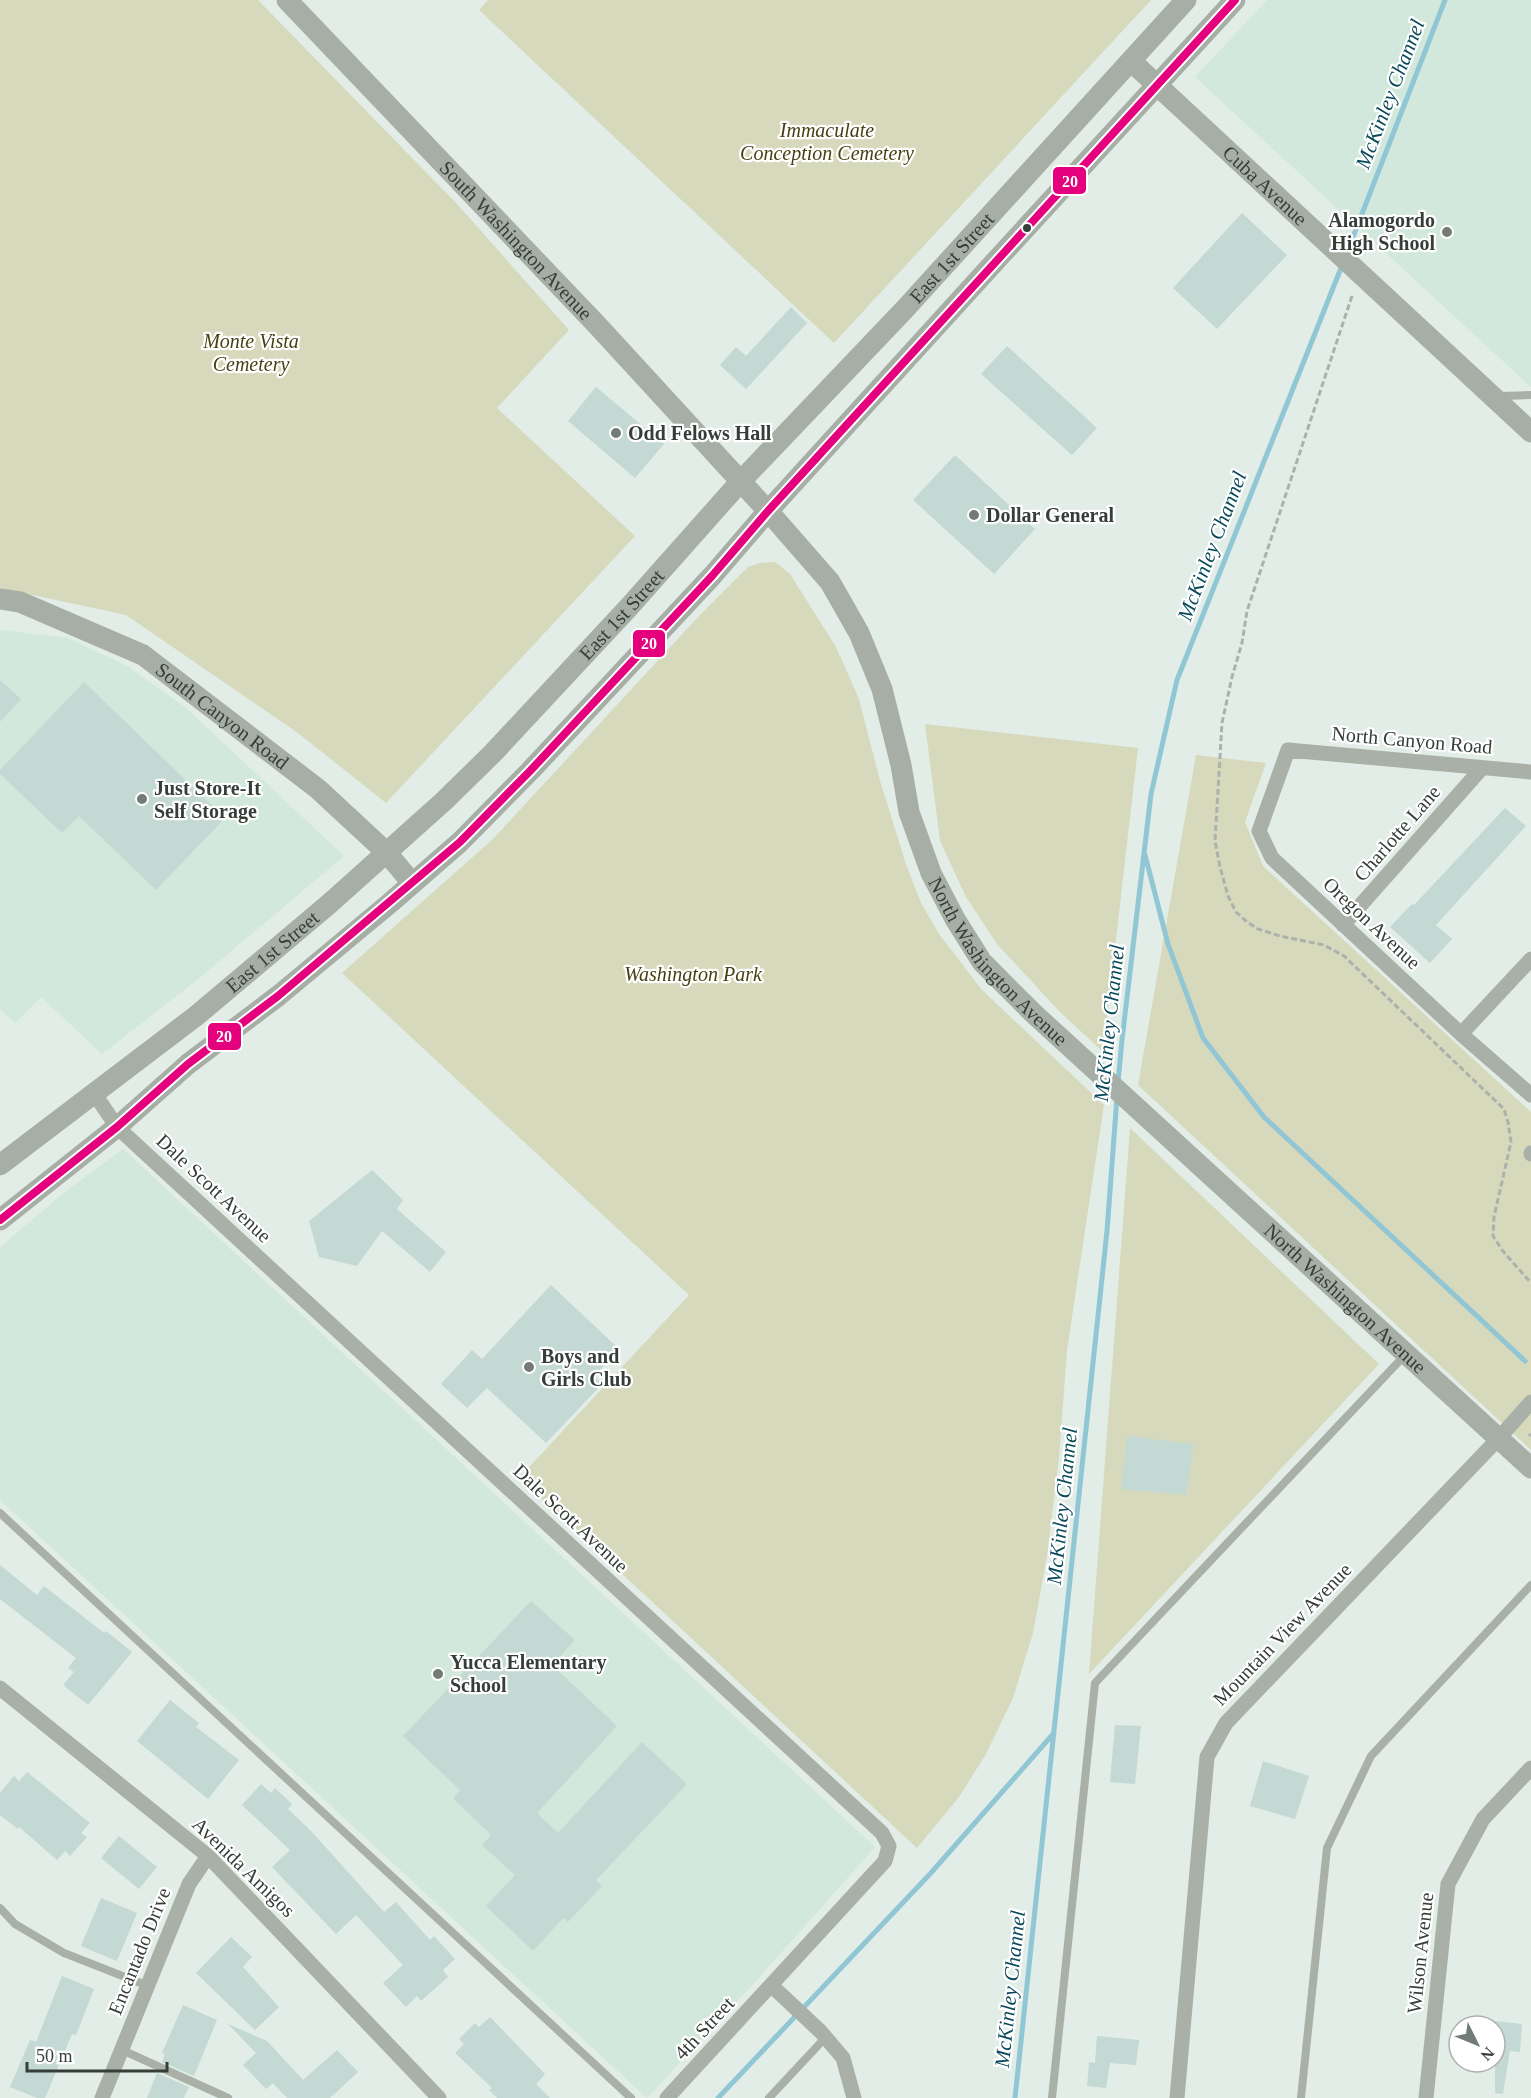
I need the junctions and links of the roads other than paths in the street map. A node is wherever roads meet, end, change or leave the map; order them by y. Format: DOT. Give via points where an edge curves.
graph roads {
  1 [pos="287,0"];
  2 [pos="1186,0"];
  3 [pos="1235,0"];
  4 [pos="1131,61"];
  5 [pos="1156,85"];
  6 [pos="1531,395"];
  7 [pos="1492,396"];
  8 [pos="1531,432"];
  9 [pos="740,482"];
  10 [pos="768,511"];
  11 [pos="0,599"];
  12 [pos="1288,750"];
  13 [pos="1482,768"];
  14 [pos="1531,772"];
  15 [pos="387,854"];
  16 [pos="412,883"];
  17 [pos="1343,925"];
  18 [pos="1531,959"];
  19 [pos="1461,1034"];
  20 [pos="94,1093"];
  21 [pos="1531,1095"];
  22 [pos="117,1127"];
  23 [pos="0,1165"];
  24 [pos="0,1220"];
  25 [pos="1406,1354"];
  26 [pos="1531,1401"];
  27 [pos="1498,1438"];
  28 [pos="1531,1468"];
  29 [pos="0,1513"];
  30 [pos="1531,1585"];
  31 [pos="0,1688"];
  32 [pos="1531,1768"];
  33 [pos="208,1856"];
  34 [pos="0,1908"];
  35 [pos="148,1986"];
  36 [pos="772,1986"];
  37 [pos="823,2035"];
  38 [pos="122,2050"];
  39 [pos="102,2098"];
  40 [pos="228,2098"];
  41 [pos="439,2098"];
  42 [pos="631,2098"];
  43 [pos="667,2098"];
  44 [pos="769,2098"];
  45 [pos="854,2098"];
  46 [pos="1052,2098"];
  47 [pos="1177,2098"];
  48 [pos="1301,2098"];
  49 [pos="1425,2098"];
  1 -- 9 [label="main road, South Washington Avenue" via="597,325"];
  2 -- 4 [label="main road, East 1st Street"];
  3 -- 5 [label="main road, East 1st Street"];
  4 -- 5 [label="main road, Cuba Avenue"];
  4 -- 9 [label="main road, East 1st Street" via="904,310"];
  5 -- 7 [label="main road, Cuba Avenue"];
  5 -- 10 [label="main road, East 1st Street"];
  6 -- 7 [label="lane"];
  7 -- 8 [label="main road, Cuba Avenue"];
  9 -- 10 [label="main road, North Washington Avenue"];
  9 -- 15 [label="main road, East 1st Street" via="493,753"];
  10 -- 16 [label="main road, East 1st Street" via="530,771 460,842"];
  10 -- 25 [label="main road, North Washington Avenue" via="830,582 860,633 882,689 909,812 931,873 982,962 1092,1068"];
  11 -- 15 [label="main road, South Canyon Road" via="20,602 143,656 318,789"];
  12 -- 13 [label="street, North Canyon Road"];
  12 -- 17 [label="street, Oregon Avenue" via="1259,831 1272,858"];
  13 -- 14 [label="street, North Canyon Road"];
  13 -- 17 [label="street, Charlotte Lane"];
  15 -- 16 [label="main road, South Canyon Road"];
  15 -- 20 [label="main road, East 1st Street" via="196,1016"];
  16 -- 22 [label="main road, East 1st Street" via="278,996 188,1064"];
  17 -- 19 [label="street, Oregon Avenue"];
  18 -- 19 [label="street"];
  19 -- 21 [label="street, Oregon Avenue"];
  20 -- 22 [label="street, Dale Scott Avenue"];
  20 -- 23 [label="main road, East 1st Street"];
  22 -- 24 [label="main road, East 1st Street"];
  22 -- 36 [label="street, Dale Scott Avenue" via="882,1833 888,1846 885,1861"];
  25 -- 27 [label="main road, North Washington Avenue"];
  25 -- 46 [label="lane" via="1095,1683"];
  26 -- 27 [label="street, Mountain View Avenue"];
  27 -- 28 [label="main road, North Washington Avenue"];
  27 -- 47 [label="street, Mountain View Avenue" via="1226,1723 1207,1757"];
  29 -- 42 [label="lane"];
  30 -- 48 [label="lane" via="1371,1756 1327,1848"];
  31 -- 33 [label="street, Avenida Amigos"];
  32 -- 49 [label="street, Wilson Avenue" via="1484,1819 1448,1884"];
  33 -- 35 [label="street, Encantado Drive" via="189,1884"];
  33 -- 41 [label="street, Avenida Amigos"];
  34 -- 35 [label="lane" via="15,1924 64,1953"];
  35 -- 38 [label="street, Encantado Drive"];
  36 -- 37 [label="street"];
  36 -- 43 [label="street, 4th Street"];
  37 -- 44 [label="lane"];
  37 -- 45 [label="street" via="843,2058"];
  38 -- 39 [label="street, Encantado Drive"];
  38 -- 40 [label="lane"];
}
